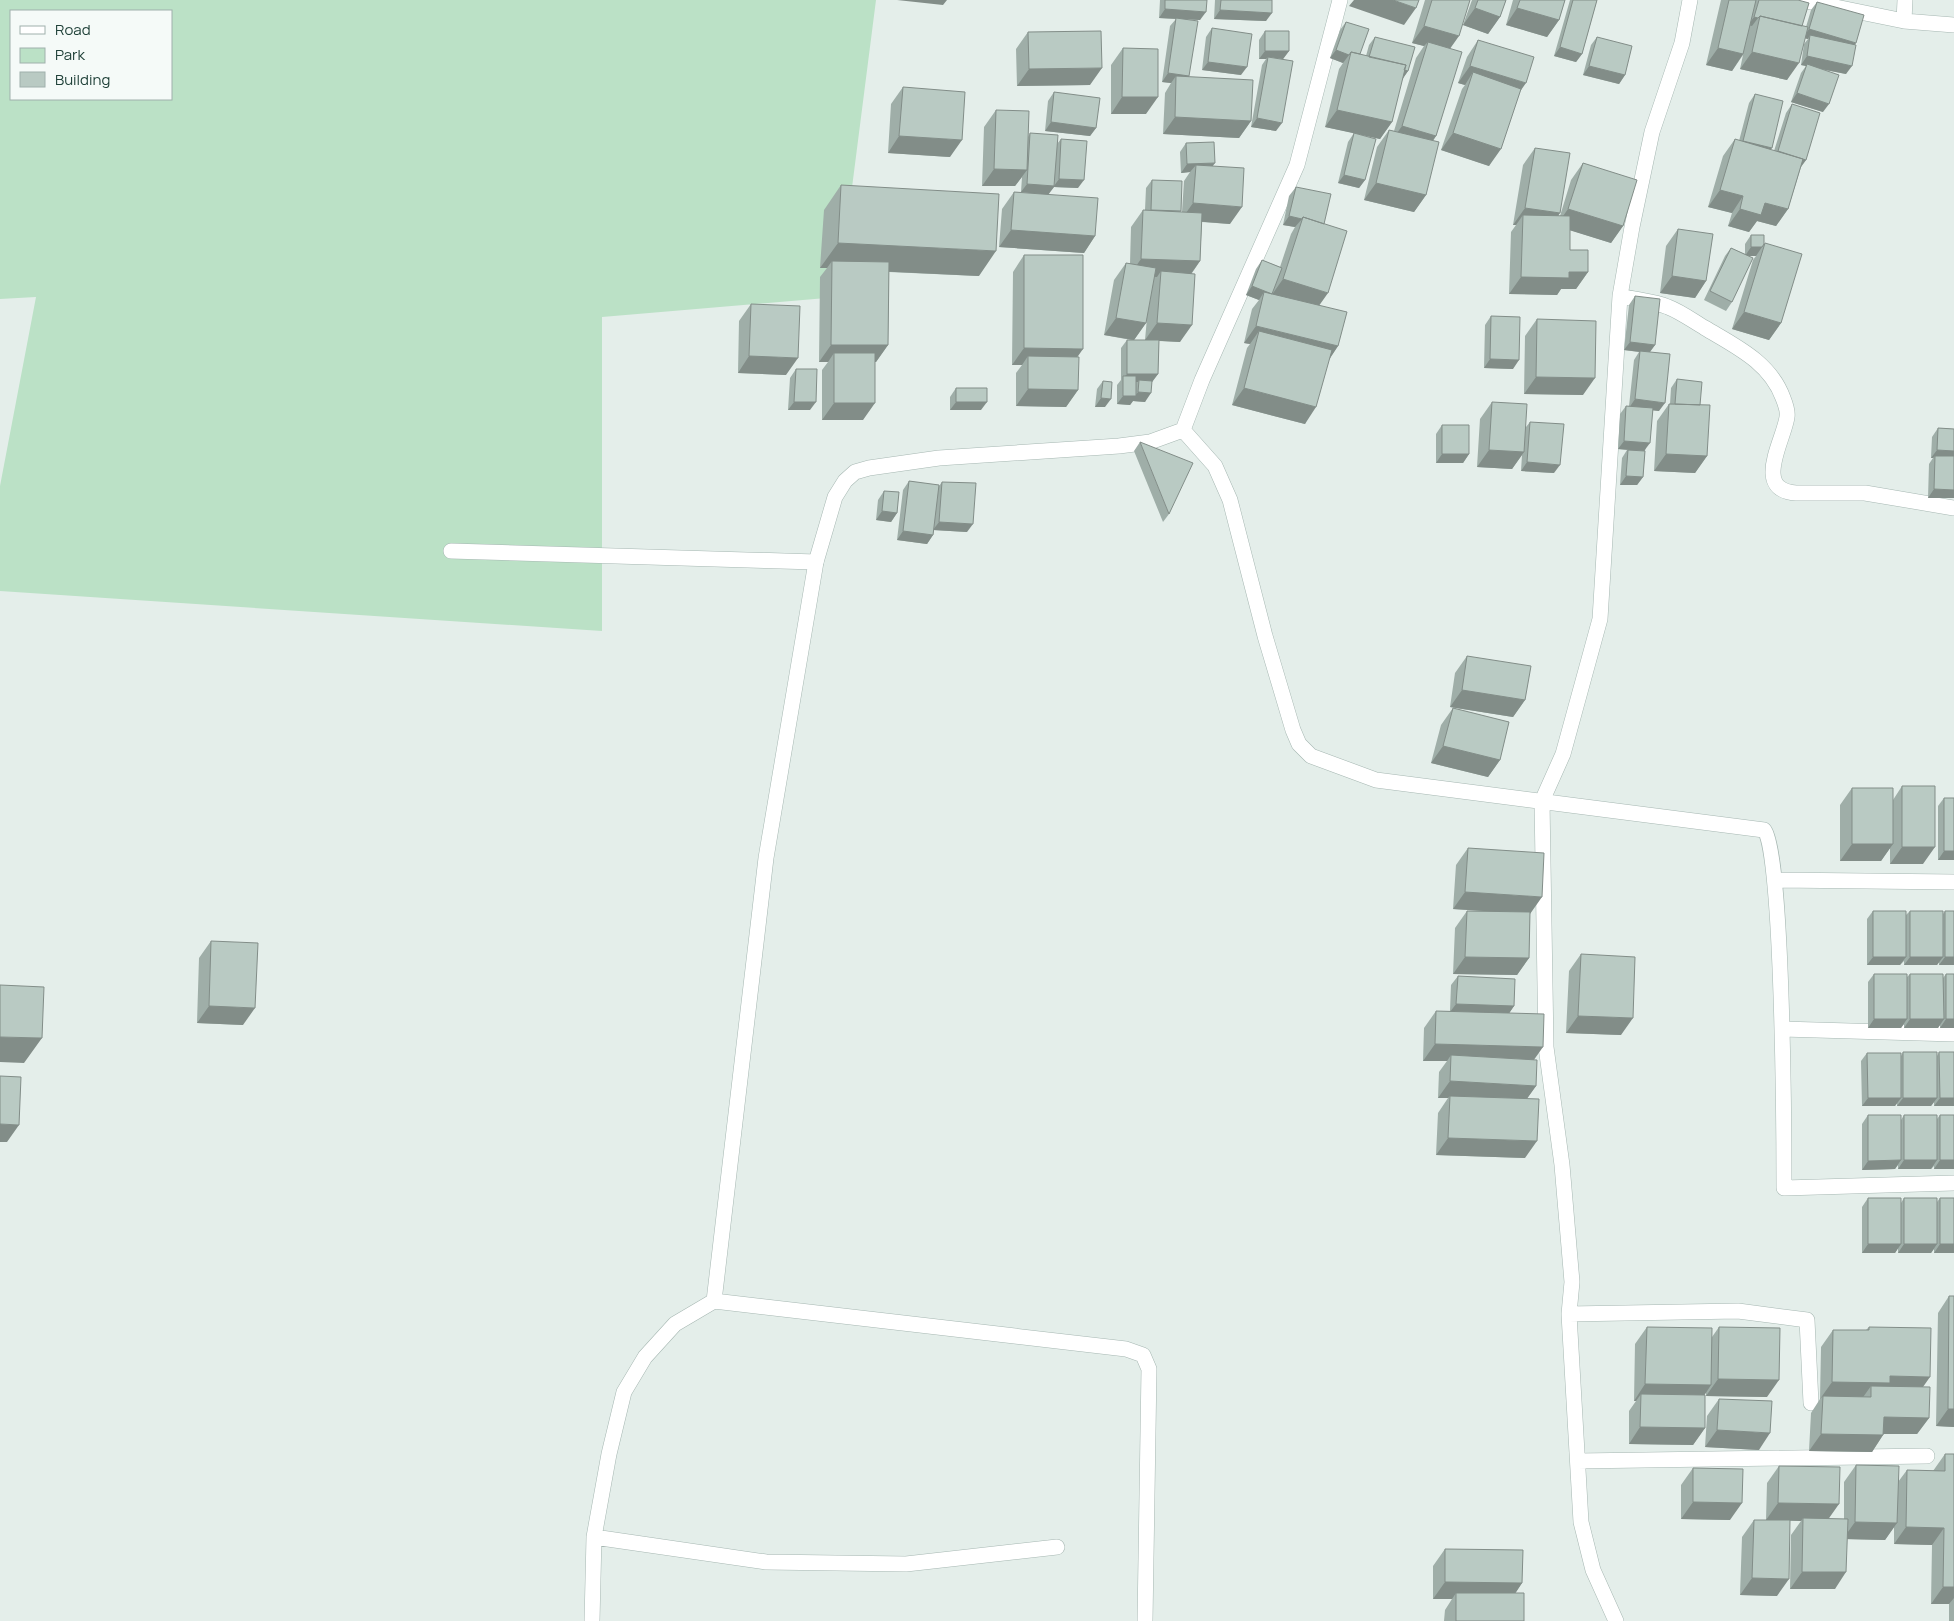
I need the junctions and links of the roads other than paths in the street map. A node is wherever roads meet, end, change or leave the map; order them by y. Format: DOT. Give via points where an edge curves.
graph roads {
  1 [pos="1340,0"];
  2 [pos="1690,0"];
  3 [pos="1801,0"];
  4 [pos="1904,0"];
  5 [pos="1904,22"];
  6 [pos="1954,24"];
  7 [pos="1620,296"];
  8 [pos="1183,430"];
  9 [pos="1954,508"];
  10 [pos="450,551"];
  11 [pos="816,562"];
  12 [pos="1542,801"];
  13 [pos="1775,880"];
  14 [pos="1954,882"];
  15 [pos="1782,1028"];
  16 [pos="1954,1034"];
  17 [pos="1954,1184"];
  18 [pos="714,1301"];
  19 [pos="1569,1314"];
  20 [pos="1811,1403"];
  21 [pos="1927,1456"];
  22 [pos="1578,1461"];
  23 [pos="594,1537"];
  24 [pos="1056,1547"];
  25 [pos="592,1621"];
  26 [pos="1145,1621"];
  27 [pos="1616,1621"];
  1 -- 8 [label="street" via="1297,165"];
  2 -- 7 [label="street" via="1682,43 1652,132"];
  3 -- 5 [label="street"];
  4 -- 5 [label="street"];
  5 -- 6 [label="street"];
  7 -- 9 [label="street" via="1668,306 1745,352 1764,369 1783,397 1788,416 1774,462 1776,483 1780,488 1796,493 1865,493"];
  7 -- 12 [label="street" via="1600,619 1563,754"];
  8 -- 11 [label="street" via="1142,444 939,458 855,472 845,481 836,497"];
  8 -- 12 [label="street" via="1215,466 1230,500 1265,636 1299,744 1311,756 1376,780"];
  10 -- 11 [label="street"];
  11 -- 18 [label="street" via="766,858"];
  12 -- 13 [label="street" via="1760,828 1770,841"];
  12 -- 19 [label="street" via="1546,1047 1562,1165 1572,1282"];
  13 -- 14 [label="street"];
  13 -- 15 [label="street"];
  15 -- 16 [label="street"];
  15 -- 17 [label="street" via="1784,1188"];
  18 -- 23 [label="street" via="675,1324 645,1357 624,1392"];
  18 -- 26 [label="street" via="1126,1349 1142,1355 1150,1369"];
  19 -- 20 [label="street" via="1738,1311 1807,1320"];
  19 -- 22 [label="street"];
  21 -- 22 [label="street"];
  22 -- 27 [label="street" via="1581,1522 1593,1570"];
  23 -- 24 [label="street" via="766,1562 906,1564"];
  23 -- 25 [label="street"];
}
